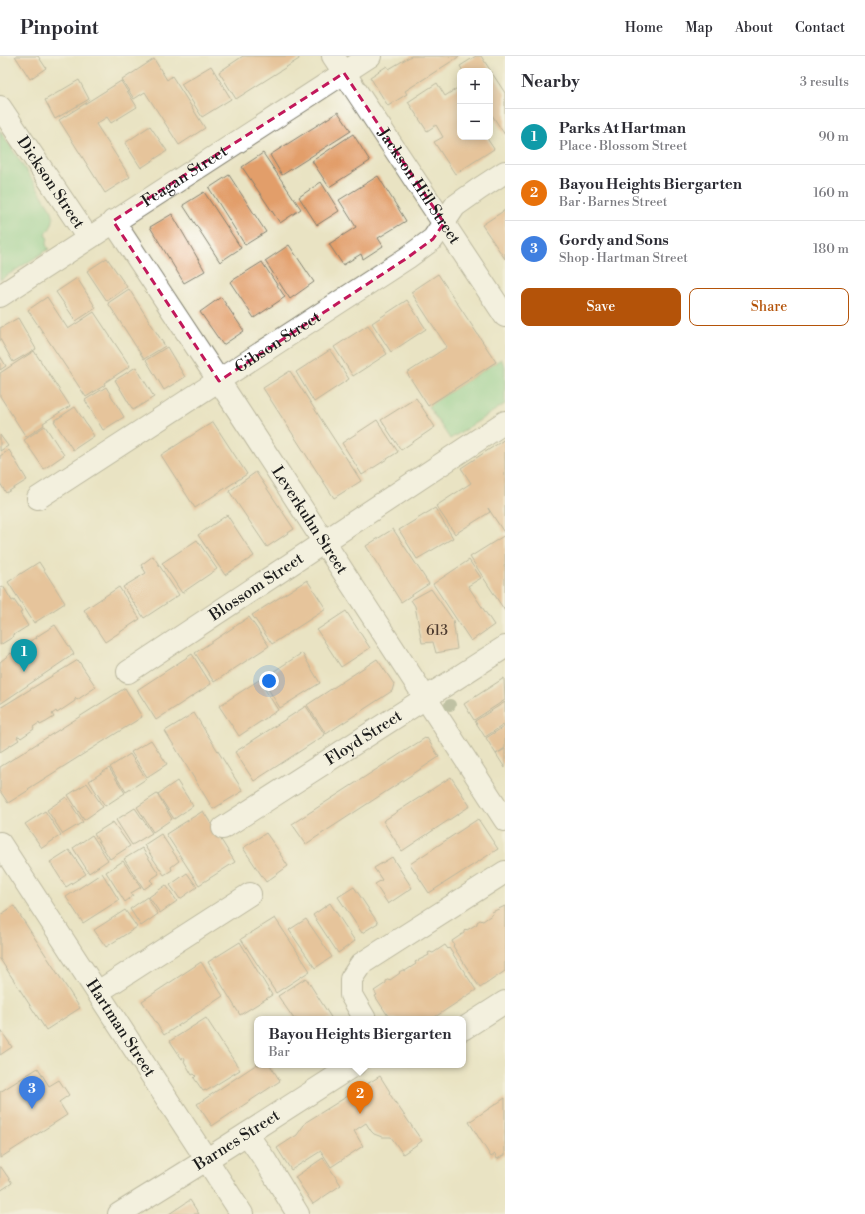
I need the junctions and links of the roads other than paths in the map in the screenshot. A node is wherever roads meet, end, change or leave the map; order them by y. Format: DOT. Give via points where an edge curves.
graph roads {
  1 [pos="370,56"];
  2 [pos="338,65"];
  3 [pos="0,107"];
  4 [pos="505,172"];
  5 [pos="113,221"];
  6 [pos="444,223"];
  7 [pos="88,238"];
  8 [pos="0,296"];
  9 [pos="505,316"];
  10 [pos="219,381"];
  11 [pos="505,422"];
  12 [pos="38,498"];
  13 [pos="323,542"];
  14 [pos="505,647"];
  15 [pos="128,672"];
  16 [pos="426,698"];
  17 [pos="505,820"];
  18 [pos="223,828"];
  19 [pos="0,842"];
  20 [pos="505,872"];
  21 [pos="250,894"];
  22 [pos="98,992"];
  23 [pos="505,1002"];
  24 [pos="363,1016"];
  25 [pos="466,1027"];
  26 [pos="349,1068"];
  27 [pos="247,1134"];
  28 [pos="259,1153"];
  29 [pos="206,1160"];
  30 [pos="119,1214"];
  31 [pos="242,1214"];
  32 [pos="286,1214"];
  33 [pos="298,1214"];
  34 [pos="310,1214"];
  1 -- 2 [label="street, Feagan Street"];
  2 -- 5 [label="street, Feagan Street"];
  2 -- 6 [label="street, Jackson Hill Street"];
  3 -- 7 [label="street, Dickson Street"];
  4 -- 6 [label="street, Gibson Street" via="455,206"];
  5 -- 7 [label="street, Feagan Street"];
  5 -- 10 [label="street, Leverkuhn Street"];
  6 -- 9 [label="street, Jackson Hill Street"];
  6 -- 10 [label="street, Gibson Street" via="433,239 407,258"];
  7 -- 8 [label="street, Feagan Street"];
  10 -- 12 [label="street, Gibson Street"];
  10 -- 13 [label="street, Leverkuhn Street"];
  11 -- 13 [label="street, Blossom Street"];
  13 -- 15 [label="street, Blossom Street"];
  13 -- 16 [label="street, Leverkuhn Street"];
  14 -- 16 [label="street, Floyd Street"];
  16 -- 17 [label="street, Leverkuhn Street"];
  16 -- 18 [label="street, Floyd Street"];
  19 -- 22 [label="street, Hartman Street"];
  20 -- 24 [label="street" via="360,964 351,979 351,995"];
  21 -- 22 [label="street"];
  22 -- 29 [label="street, Hartman Street"];
  23 -- 25 [label="street"];
  26 -- 27 [label="street, Barnes Street"];
  27 -- 28 [label="street"];
  27 -- 29 [label="street, Barnes Street"];
  28 -- 32 [label="street" via="255,1167"];
  28 -- 33 [label="street"];
  28 -- 34 [label="street" via="273,1156"];
  29 -- 30 [label="street, Barnes Street"];
  29 -- 31 [label="street, Hartman Street"];
}
